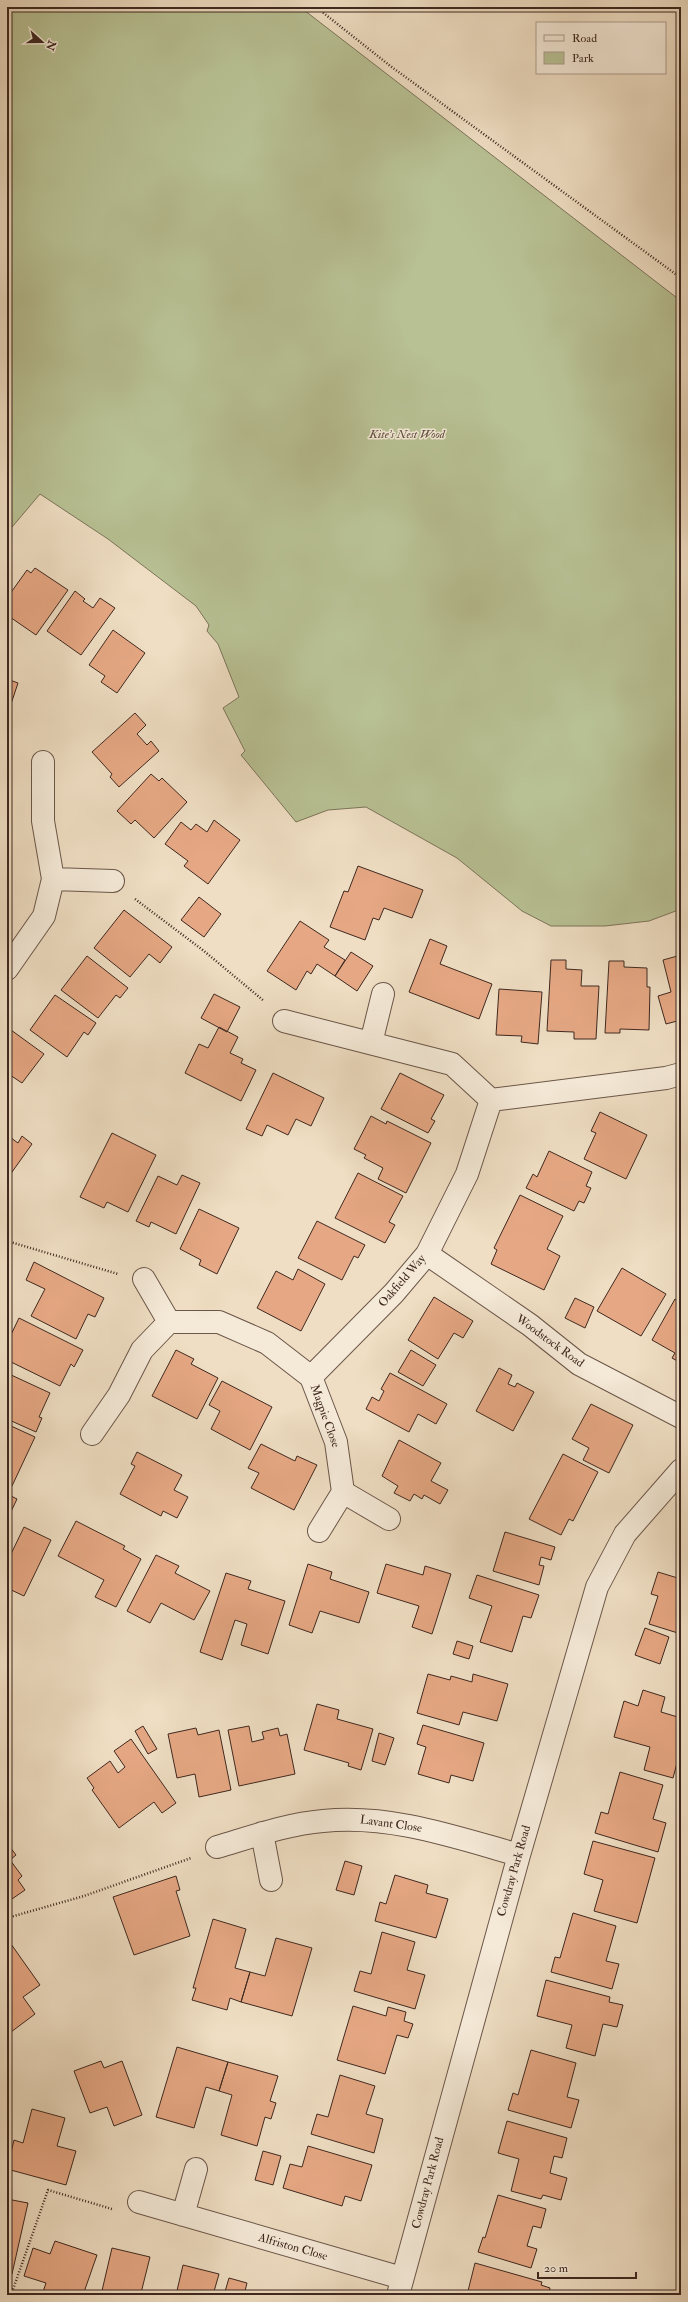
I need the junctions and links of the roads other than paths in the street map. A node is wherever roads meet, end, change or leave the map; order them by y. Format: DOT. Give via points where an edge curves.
graph roads {
  1 [pos="43,762"];
  2 [pos="53,879"];
  3 [pos="113,881"];
  4 [pos="7,969"];
  5 [pos="383,994"];
  6 [pos="284,1021"];
  7 [pos="371,1043"];
  8 [pos="681,1074"];
  9 [pos="491,1100"];
  10 [pos="427,1254"];
  11 [pos="144,1279"];
  12 [pos="169,1322"];
  13 [pos="310,1377"];
  14 [pos="681,1417"];
  15 [pos="92,1434"];
  16 [pos="681,1470"];
  17 [pos="343,1492"];
  18 [pos="389,1519"];
  19 [pos="319,1531"];
  20 [pos="262,1833"];
  21 [pos="217,1847"];
  22 [pos="518,1855"];
  23 [pos="271,1880"];
  24 [pos="196,2169"];
  25 [pos="139,2202"];
  26 [pos="183,2215"];
  27 [pos="400,2287"];
  1 -- 2 [label="street" via="43,821"];
  2 -- 3 [label="street"];
  2 -- 4 [label="street" via="44,916"];
  5 -- 7 [label="street"];
  6 -- 7 [label="street"];
  7 -- 9 [label="street" via="452,1064"];
  8 -- 9 [label="street"];
  9 -- 10 [label="street, Oakfield Way" via="467,1174"];
  10 -- 13 [label="street, Oakfield Way" via="394,1293"];
  10 -- 14 [label="street, Woodstock Road" via="530,1325 579,1364"];
  11 -- 12 [label="street"];
  12 -- 13 [label="street, Magpie Close" via="219,1322 267,1343"];
  12 -- 15 [label="street" via="142,1350 119,1394"];
  13 -- 17 [label="street, Magpie Close" via="336,1442"];
  16 -- 22 [label="street, Cowdray Park Road" via="625,1534 597,1587"];
  17 -- 18 [label="street"];
  17 -- 19 [label="street"];
  20 -- 21 [label="street, Lavant Close"];
  20 -- 22 [label="street, Lavant Close" via="321,1821 358,1819 420,1827"];
  20 -- 23 [label="street"];
  22 -- 27 [label="street, Cowdray Park Road"];
  24 -- 26 [label="street"];
  25 -- 26 [label="street, Alfriston Close"];
  26 -- 27 [label="street, Alfriston Close"];
}
